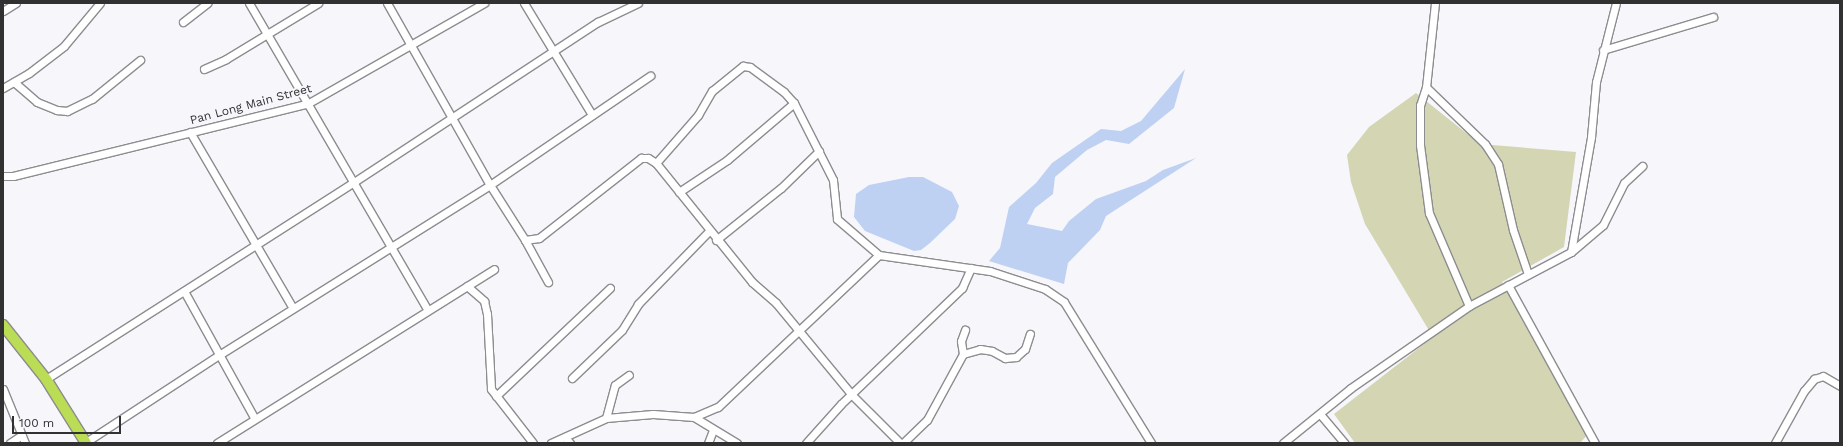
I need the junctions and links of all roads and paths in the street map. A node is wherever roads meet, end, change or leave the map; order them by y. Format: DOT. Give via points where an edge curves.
graph roads {
  1 [pos="16,3"];
  2 [pos="100,3"];
  3 [pos="207,3"];
  4 [pos="249,3"];
  5 [pos="318,3"];
  6 [pos="387,3"];
  7 [pos="484,3"];
  8 [pos="524,3"];
  9 [pos="638,3"];
  10 [pos="1435,3"];
  11 [pos="1616,3"];
  12 [pos="3,11"];
  13 [pos="1713,17"];
  14 [pos="183,22"];
  15 [pos="267,33"];
  16 [pos="412,46"];
  17 [pos="1603,50"];
  18 [pos="553,52"];
  19 [pos="140,60"];
  20 [pos="204,69"];
  21 [pos="650,76"];
  22 [pos="14,82"];
  23 [pos="1426,87"];
  24 [pos="3,88"];
  25 [pos="794,103"];
  26 [pos="307,104"];
  27 [pos="592,115"];
  28 [pos="453,117"];
  29 [pos="190,132"];
  30 [pos="819,151"];
  31 [pos="656,163"];
  32 [pos="1642,166"];
  33 [pos="3,176"];
  34 [pos="354,182"];
  35 [pos="490,185"];
  36 [pos="680,192"];
  37 [pos="709,231"];
  38 [pos="525,240"];
  39 [pos="716,240"];
  40 [pos="255,246"];
  41 [pos="392,246"];
  42 [pos="1571,252"];
  43 [pos="879,255"];
  44 [pos="971,268"];
  45 [pos="494,269"];
  46 [pos="1528,274"];
  47 [pos="548,282"];
  48 [pos="1508,285"];
  49 [pos="467,286"];
  50 [pos="610,288"];
  51 [pos="184,291"];
  52 [pos="1469,306"];
  53 [pos="293,308"];
  54 [pos="428,310"];
  55 [pos="3,325"];
  56 [pos="799,330"];
  57 [pos="965,330"];
  58 [pos="1030,334"];
  59 [pos="963,354"];
  60 [pos="219,355"];
  61 [pos="629,375"];
  62 [pos="572,378"];
  63 [pos="46,379"];
  64 [pos="1840,386"];
  65 [pos="3,389"];
  66 [pos="852,395"];
  67 [pos="496,396"];
  68 [pos="1320,414"];
  69 [pos="694,417"];
  70 [pos="606,418"];
  71 [pos="255,419"];
  72 [pos="713,430"];
  73 [pos="22,435"];
  74 [pos="565,437"];
  75 [pos="10,443"];
  76 [pos="25,443"];
  77 [pos="86,443"];
  78 [pos="217,443"];
  79 [pos="533,443"];
  80 [pos="551,443"];
  81 [pos="570,443"];
  82 [pos="708,443"];
  83 [pos="737,443"];
  84 [pos="806,443"];
  85 [pos="900,443"];
  86 [pos="904,443"];
  87 [pos="1151,443"];
  88 [pos="1283,443"];
  89 [pos="1344,443"];
  90 [pos="1595,443"];
  91 [pos="1775,443"];
  1 -- 12 [label="street"];
  2 -- 22 [label="street" via="64,46"];
  3 -- 14 [label="street"];
  4 -- 15 [label="street"];
  5 -- 15 [label="street"];
  6 -- 16 [label="street"];
  7 -- 16 [label="street, Pan Long Main Street"];
  8 -- 18 [label="street"];
  9 -- 18 [label="street" via="598,22"];
  10 -- 23 [label="street"];
  11 -- 17 [label="street"];
  13 -- 17 [label="street"];
  15 -- 20 [label="street" via="222,62"];
  15 -- 26 [label="street"];
  16 -- 26 [label="street, Pan Long Main Street"];
  16 -- 28 [label="street"];
  17 -- 42 [label="street"];
  18 -- 27 [label="street"];
  18 -- 28 [label="street"];
  19 -- 22 [label="street" via="92,100 67,110 57,110 37,102"];
  21 -- 27 [label="street"];
  22 -- 24 [label="street"];
  23 -- 46 [label="street" via="1485,144 1498,164"];
  23 -- 52 [label="street" via="1420,105 1420,145 1429,213"];
  25 -- 30 [label="street"];
  25 -- 31 [label="street" via="784,92 750,67 743,66 712,91 698,115"];
  25 -- 36 [label="street" via="727,160"];
  26 -- 29 [label="street, Pan Long Main Street"];
  26 -- 34 [label="street"];
  27 -- 35 [label="street"];
  28 -- 34 [label="street"];
  28 -- 35 [label="street"];
  29 -- 33 [label="street, Pan Long Main Street" via="13,176"];
  29 -- 40 [label="street"];
  30 -- 39 [label="street" via="781,188"];
  30 -- 43 [label="street" via="833,180 837,219"];
  31 -- 36 [label="street"];
  31 -- 38 [label="street" via="645,156 641,158 539,238"];
  32 -- 42 [label="street" via="1624,183 1603,225"];
  34 -- 40 [label="street"];
  34 -- 41 [label="street"];
  35 -- 38 [label="street"];
  35 -- 41 [label="street"];
  36 -- 37 [label="street"];
  37 -- 39 [label="street"];
  37 -- 62 [label="street" via="638,304 622,330"];
  38 -- 47 [label="street"];
  39 -- 56 [label="street"];
  40 -- 51 [label="street"];
  40 -- 53 [label="street"];
  41 -- 53 [label="street"];
  41 -- 54 [label="street"];
  42 -- 46 [label="street"];
  43 -- 44 [label="street"];
  43 -- 56 [label="street"];
  44 -- 66 [label="street" via="958,293"];
  44 -- 87 [label="street" via="990,271 1045,289 1064,302"];
  45 -- 49 [label="street"];
  46 -- 48 [label="street"];
  48 -- 52 [label="street"];
  48 -- 90 [label="street"];
  49 -- 54 [label="street"];
  49 -- 67 [label="street" via="484,301 487,314 489,381"];
  50 -- 67 [label="street"];
  51 -- 60 [label="street"];
  51 -- 63 [label="street"];
  52 -- 68 [label="street" via="1398,354"];
  53 -- 60 [label="street"];
  54 -- 71 [label="street"];
  55 -- 63 [label="highway"];
  56 -- 66 [label="street"];
  56 -- 69 [label="street" via="718,408"];
  57 -- 59 [label="street" via="962,341"];
  58 -- 59 [label="street" via="1025,349 1016,357 1005,358 992,351 980,349"];
  59 -- 86 [label="street" via="927,420"];
  60 -- 71 [label="street"];
  60 -- 77 [label="street"];
  61 -- 70 [label="street" via="615,385"];
  63 -- 77 [label="highway"];
  64 -- 91 [label="street" via="1823,376 1814,379 1804,391"];
  65 -- 73 [label="street"];
  66 -- 84 [label="street"];
  66 -- 85 [label="street"];
  67 -- 79 [label="street"];
  68 -- 88 [label="street"];
  68 -- 89 [label="street"];
  69 -- 70 [label="street" via="653,414"];
  69 -- 72 [label="street"];
  70 -- 74 [label="street"];
  71 -- 78 [label="street"];
  72 -- 82 [label="street"];
  72 -- 83 [label="street"];
  73 -- 75 [label="street"];
  73 -- 76 [label="street"];
  74 -- 80 [label="street"];
  74 -- 81 [label="street"];
}
